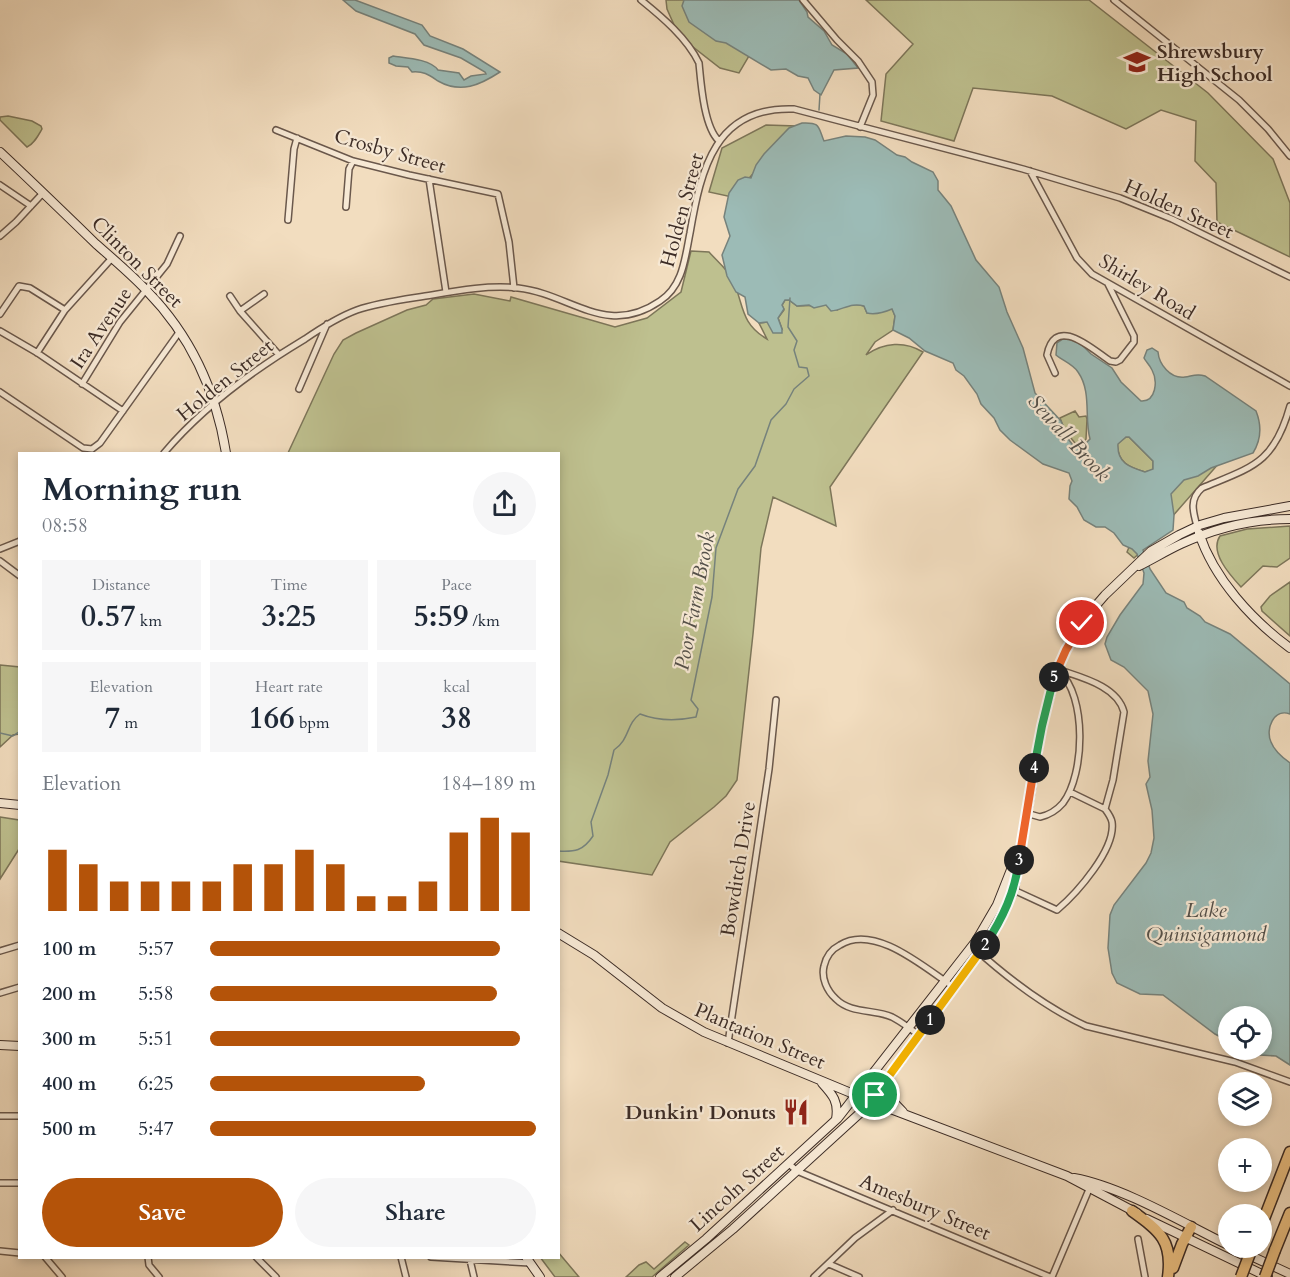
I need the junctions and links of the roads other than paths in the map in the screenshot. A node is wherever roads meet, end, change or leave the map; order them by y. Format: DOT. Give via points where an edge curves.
graph roads {
  1 [pos="640,0"];
  2 [pos="803,0"];
  3 [pos="1114,0"];
  4 [pos="860,127"];
  5 [pos="276,130"];
  6 [pos="297,138"];
  7 [pos="719,141"];
  8 [pos="0,152"];
  9 [pos="1290,156"];
  10 [pos="353,161"];
  11 [pos="1030,171"];
  12 [pos="429,179"];
  13 [pos="0,185"];
  14 [pos="43,193"];
  15 [pos="31,206"];
  16 [pos="346,207"];
  17 [pos="288,220"];
  18 [pos="0,236"];
  19 [pos="180,236"];
  20 [pos="112,258"];
  21 [pos="1290,277"];
  22 [pos="1108,284"];
  23 [pos="514,288"];
  24 [pos="145,289"];
  25 [pos="446,292"];
  26 [pos="264,294"];
  27 [pos="230,296"];
  28 [pos="65,310"];
  29 [pos="240,311"];
  30 [pos="0,314"];
  31 [pos="327,324"];
  32 [pos="0,331"];
  33 [pos="180,331"];
  34 [pos="37,353"];
  35 [pos="279,355"];
  36 [pos="1054,373"];
  37 [pos="82,384"];
  38 [pos="1290,386"];
  39 [pos="299,389"];
  40 [pos="0,392"];
  41 [pos="215,403"];
  42 [pos="1290,405"];
  43 [pos="123,411"];
  44 [pos="165,452"];
  45 [pos="226,452"];
  46 [pos="1290,506"];
  47 [pos="1290,519"];
  48 [pos="1197,526"];
  49 [pos="1200,536"];
  50 [pos="18,542"];
  51 [pos="0,549"];
  52 [pos="1152,555"];
  53 [pos="0,561"];
  54 [pos="18,574"];
  55 [pos="1290,648"];
  56 [pos="1057,669"];
  57 [pos="776,700"];
  58 [pos="1070,792"];
  59 [pos="0,803"];
  60 [pos="18,806"];
  61 [pos="1105,809"];
  62 [pos="1026,813"];
  63 [pos="1022,838"];
  64 [pos="1005,886"];
  65 [pos="1014,890"];
  66 [pos="560,934"];
  67 [pos="18,946"];
  68 [pos="972,946"];
  69 [pos="0,951"];
  70 [pos="980,953"];
  71 [pos="946,982"];
  72 [pos="18,988"];
  73 [pos="955,988"];
  74 [pos="0,993"];
  75 [pos="908,1027"];
  76 [pos="919,1035"];
  77 [pos="728,1042"];
  78 [pos="0,1045"];
  79 [pos="18,1046"];
  80 [pos="819,1079"];
  81 [pos="885,1082"];
  82 [pos="1290,1082"];
  83 [pos="856,1095"];
  84 [pos="871,1101"];
  85 [pos="907,1115"];
  86 [pos="0,1116"];
  87 [pos="18,1116"];
  88 [pos="836,1120"];
  89 [pos="1290,1152"];
  90 [pos="789,1164"];
  91 [pos="797,1171"];
  92 [pos="1067,1176"];
  93 [pos="1092,1181"];
  94 [pos="0,1183"];
  95 [pos="18,1184"];
  96 [pos="1089,1190"];
  97 [pos="1270,1204"];
  98 [pos="893,1210"];
  99 [pos="1132,1211"];
  100 [pos="1290,1213"];
  101 [pos="723,1223"];
  102 [pos="1191,1227"];
  103 [pos="730,1231"];
  104 [pos="1186,1238"];
  105 [pos="1138,1239"];
  106 [pos="1218,1240"];
  107 [pos="700,1244"];
  108 [pos="0,1251"];
  109 [pos="706,1251"];
  110 [pos="18,1253"];
  111 [pos="1248,1258"];
  112 [pos="1256,1258"];
  113 [pos="47,1259"];
  114 [pos="148,1259"];
  115 [pos="258,1259"];
  116 [pos="402,1259"];
  117 [pos="457,1259"];
  118 [pos="470,1260"];
  119 [pos="528,1260"];
  120 [pos="829,1264"];
  121 [pos="1290,1274"];
  122 [pos="62,1277"];
  123 [pos="159,1277"];
  124 [pos="276,1277"];
  125 [pos="406,1277"];
  126 [pos="474,1277"];
  127 [pos="540,1277"];
  128 [pos="660,1277"];
  129 [pos="675,1277"];
  130 [pos="814,1277"];
  131 [pos="859,1277"];
  132 [pos="1051,1277"];
  133 [pos="1145,1277"];
  134 [pos="1169,1277"];
  135 [pos="1241,1277"];
  136 [pos="1266,1277"];
  1 -- 7 [label="street" via="694,54 710,125"];
  2 -- 4 [label="street" via="872,82 873,95"];
  3 -- 9 [label="street" via="1239,100"];
  4 -- 7 [label="street, Holden Street" via="786,109 751,117"];
  4 -- 11 [label="street, Holden Street"];
  5 -- 6 [label="street, Crosby Street"];
  6 -- 10 [label="street, Crosby Street"];
  6 -- 17 [label="street"];
  7 -- 23 [label="street, Holden Street" via="705,165 680,275 662,300 640,313 614,317"];
  8 -- 14 [label="main road, Clinton Street"];
  10 -- 12 [label="street, Crosby Street"];
  10 -- 16 [label="street"];
  11 -- 21 [label="street, Holden Street" via="1159,214"];
  11 -- 22 [label="street, Shirley Road" via="1080,264"];
  12 -- 23 [label="street, Crosby Street" via="498,194"];
  12 -- 25 [label="street"];
  13 -- 15 [label="street"];
  14 -- 15 [label="street"];
  14 -- 20 [label="main road, Clinton Street"];
  15 -- 18 [label="street"];
  19 -- 24 [label="street, Ira Avenue" via="166,264"];
  20 -- 24 [label="main road, Clinton Street"];
  20 -- 28 [label="street"];
  22 -- 36 [label="street" via="1134,336 1131,347 1116,362 1078,338 1060,336 1047,355"];
  22 -- 38 [label="street, Shirley Road"];
  23 -- 25 [label="street, Holden Street"];
  24 -- 33 [label="main road, Clinton Street"];
  24 -- 37 [label="street, Ira Avenue"];
  25 -- 31 [label="street, Holden Street" via="357,310"];
  26 -- 29 [label="street"];
  27 -- 29 [label="street"];
  28 -- 30 [label="street" via="30,288 19,286"];
  28 -- 34 [label="street"];
  29 -- 35 [label="street"];
  31 -- 35 [label="street, Holden Street"];
  31 -- 39 [label="street"];
  32 -- 34 [label="street"];
  33 -- 41 [label="main road, Clinton Street"];
  33 -- 43 [label="street"];
  34 -- 37 [label="street"];
  35 -- 41 [label="street, Holden Street"];
  37 -- 43 [label="street"];
  40 -- 43 [label="street" via="83,448 97,447"];
  41 -- 44 [label="street, Holden Street"];
  41 -- 45 [label="main road, Clinton Street"];
  42 -- 48 [label="street" via="1276,444 1265,457 1253,467 1197,493 1192,504"];
  46 -- 48 [label="main road"];
  47 -- 49 [label="main road" via="1244,523"];
  48 -- 49 [label="main road"];
  48 -- 52 [label="main road"];
  49 -- 52 [label="main road"];
  49 -- 55 [label="main road" via="1238,599"];
  50 -- 51 [label="street"];
  52 -- 56 [label="main road" via="1105,595 1082,623"];
  53 -- 54 [label="street"];
  56 -- 58 [label="street" via="1066,677 1072,692 1079,727 1077,769"];
  56 -- 61 [label="street" via="1101,686 1122,704 1116,764"];
  56 -- 62 [label="main road"];
  57 -- 77 [label="street, Bowditch Drive"];
  58 -- 61 [label="street"];
  58 -- 62 [label="street" via="1051,813 1040,817"];
  59 -- 60 [label="main road"];
  61 -- 65 [label="street" via="1112,823 1109,842 1066,903 1054,910"];
  62 -- 63 [label="main road"];
  63 -- 64 [label="main road, Lincoln Street"];
  63 -- 65 [label="main road, Lincoln Street"];
  64 -- 65 [label="street"];
  64 -- 68 [label="main road, Lincoln Street"];
  65 -- 70 [label="main road, Lincoln Street"];
  66 -- 77 [label="main road, Plantation Street" via="685,1023"];
  67 -- 69 [label="street"];
  68 -- 70 [label="street"];
  68 -- 71 [label="main road, Lincoln Street"];
  70 -- 73 [label="main road, Lincoln Street"];
  70 -- 82 [label="street" via="1053,1008 1086,1026 1235,1062"];
  71 -- 73 [label="street"];
  71 -- 75 [label="main road, Lincoln Street"];
  71 -- 75 [label="street" via="912,958 869,938 846,941 833,950 823,972 834,998 847,1007 891,1017"];
  72 -- 74 [label="street"];
  73 -- 76 [label="main road, Lincoln Street"];
  75 -- 76 [label="street"];
  75 -- 83 [label="main road, Lincoln Street"];
  76 -- 81 [label="main road, Lincoln Street"];
  77 -- 80 [label="main road, Plantation Street"];
  78 -- 79 [label="main road"];
  80 -- 83 [label="main road, Plantation Street"];
  80 -- 88 [label="main road" via="834,1097"];
  81 -- 84 [label="main road, Lincoln Street"];
  81 -- 85 [label="main road" via="889,1097"];
  83 -- 84 [label="main road, Plantation Street"];
  83 -- 88 [label="main road, Lincoln Street"];
  84 -- 85 [label="main road, Plantation Street"];
  84 -- 91 [label="main road, Lincoln Street"];
  85 -- 92 [label="main road, Plantation Street"];
  86 -- 87 [label="street"];
  88 -- 90 [label="main road, Lincoln Street"];
  89 -- 97 [label="highway"];
  90 -- 91 [label="street, Amesbury Street"];
  90 -- 101 [label="main road, Lincoln Street"];
  91 -- 98 [label="street, Amesbury Street"];
  91 -- 103 [label="main road, Lincoln Street"];
  92 -- 93 [label="main road, Plantation Street"];
  92 -- 96 [label="main road, Plantation Street"];
  93 -- 96 [label="street"];
  93 -- 102 [label="main road, Plantation Street"];
  94 -- 95 [label="street"];
  96 -- 99 [label="main road, Plantation Street"];
  96 -- 132 [label="street"];
  98 -- 120 [label="street" via="855,1238"];
  98 -- 132 [label="street, Amesbury Street"];
  99 -- 104 [label="main road, Plantation Street"];
  99 -- 134 [label="highway" via="1166,1242"];
  100 -- 136 [label="highway, bridge"];
  101 -- 103 [label="main road"];
  101 -- 107 [label="main road, Lincoln Street"];
  102 -- 104 [label="highway"];
  102 -- 106 [label="main road, Plantation Street"];
  103 -- 109 [label="main road, Lincoln Street"];
  104 -- 134 [label="highway"];
  104 -- 136 [label="main road, Plantation Street"];
  105 -- 133 [label="street"];
  107 -- 109 [label="main road"];
  107 -- 128 [label="main road, Lincoln Street"];
  108 -- 110 [label="street"];
  109 -- 129 [label="main road, Lincoln Street"];
  111 -- 135 [label="highway, bridge"];
  112 -- 121 [label="main road"];
  113 -- 122 [label="street"];
  114 -- 123 [label="street" via="148,1265"];
  115 -- 124 [label="street"];
  116 -- 125 [label="street"];
  117 -- 118 [label="street"];
  118 -- 119 [label="street"];
  118 -- 126 [label="street"];
  119 -- 127 [label="main road"];
  120 -- 130 [label="street"];
  120 -- 131 [label="street"];
}
